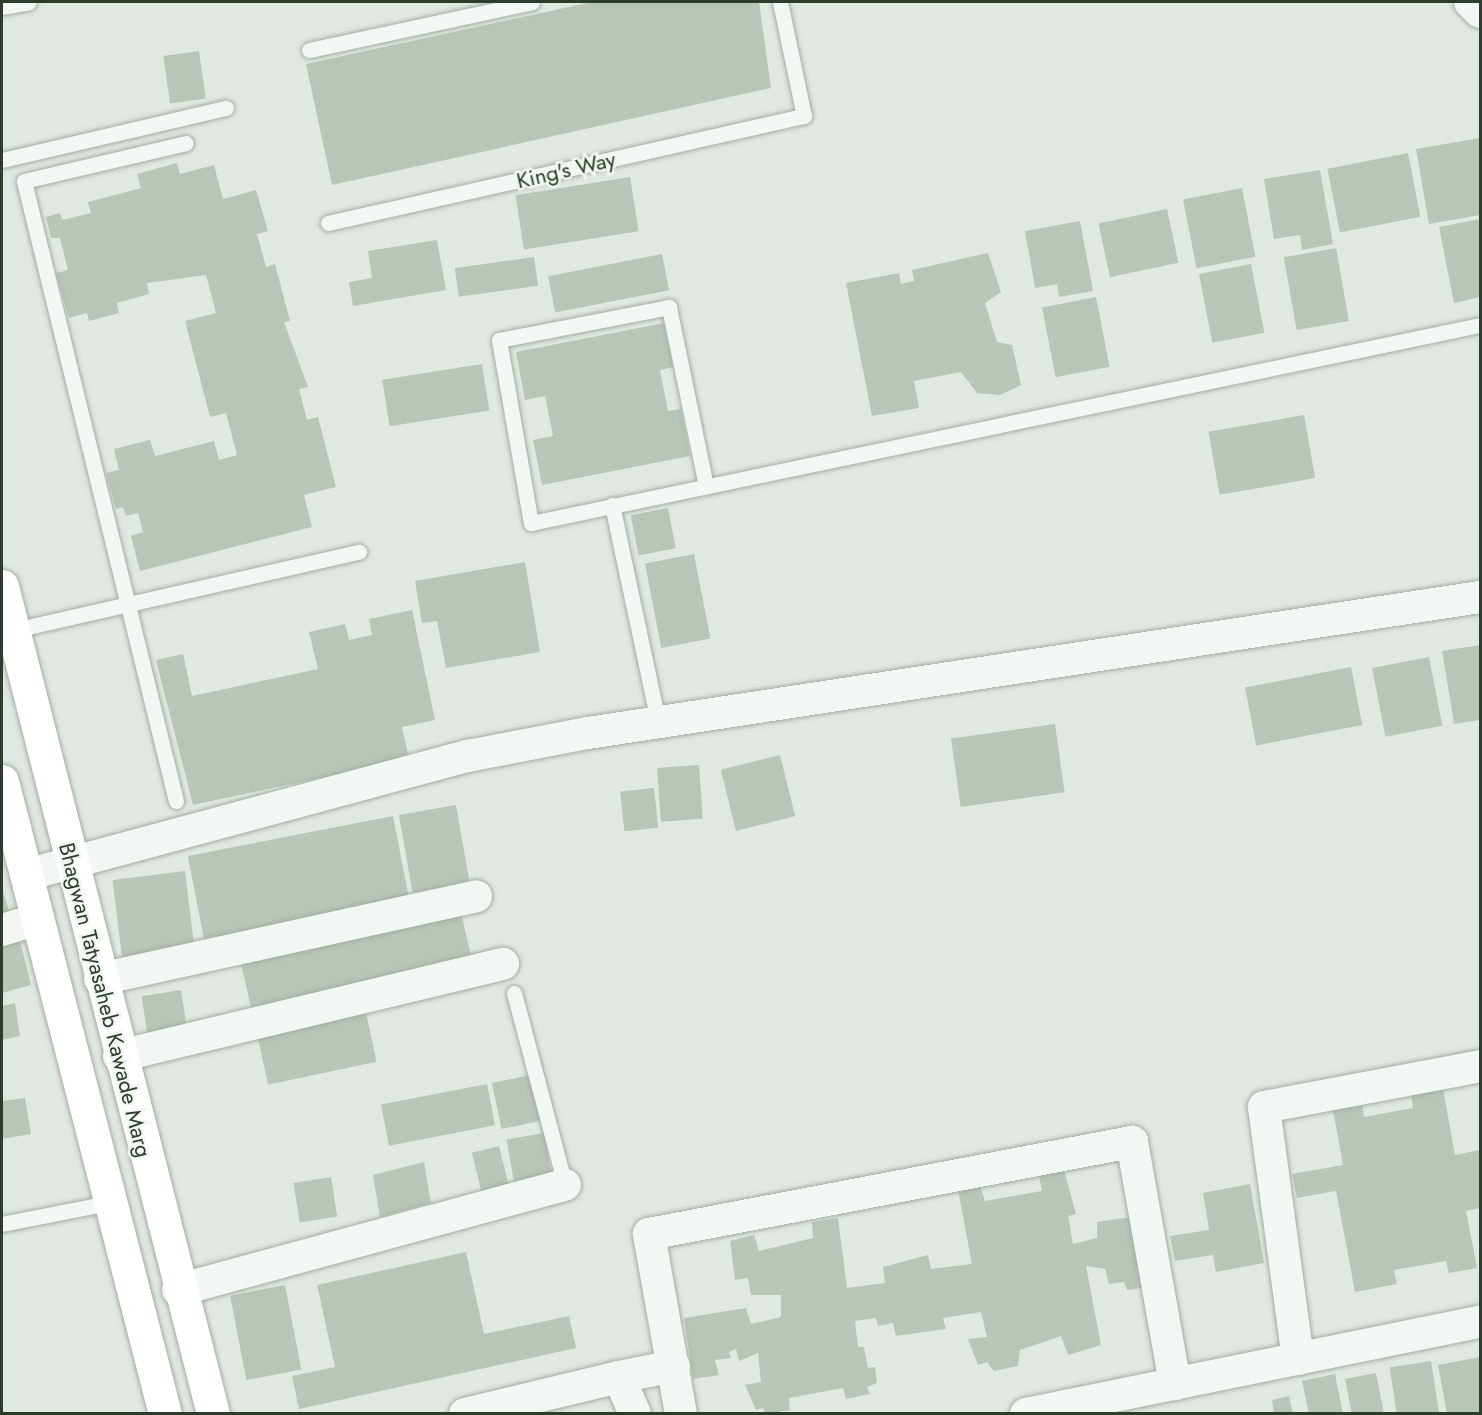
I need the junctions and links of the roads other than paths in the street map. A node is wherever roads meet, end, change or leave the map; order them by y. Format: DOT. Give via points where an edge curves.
graph roads {
  1 [pos="29,2"];
  2 [pos="532,2"];
  3 [pos="780,2"];
  4 [pos="1470,2"];
  5 [pos="2,7"];
  6 [pos="1480,12"];
  7 [pos="309,50"];
  8 [pos="226,108"];
  9 [pos="186,143"];
  10 [pos="2,160"];
  11 [pos="328,223"];
  12 [pos="1480,325"];
  13 [pos="706,486"];
  14 [pos="612,506"];
  15 [pos="359,552"];
  16 [pos="2,586"];
  17 [pos="1480,597"];
  18 [pos="130,606"];
  19 [pos="7,631"];
  20 [pos="658,721"];
  21 [pos="2,781"];
  22 [pos="176,801"];
  23 [pos="8,832"];
  24 [pos="72,864"];
  25 [pos="26,875"];
  26 [pos="476,896"];
  27 [pos="37,919"];
  28 [pos="2,930"];
  29 [pos="503,964"];
  30 [pos="100,979"];
  31 [pos="514,993"];
  32 [pos="119,1056"];
  33 [pos="1480,1066"];
  34 [pos="566,1185"];
  35 [pos="108,1203"];
  36 [pos="2,1224"];
  37 [pos="178,1290"];
  38 [pos="1480,1322"];
  39 [pos="1480,1337"];
  40 [pos="1298,1359"];
  41 [pos="674,1366"];
  42 [pos="619,1377"];
  43 [pos="1175,1384"];
  44 [pos="165,1413"];
  45 [pos="213,1413"];
  46 [pos="465,1413"];
  47 [pos="635,1413"];
  48 [pos="681,1413"];
  49 [pos="1026,1413"];
  50 [pos="1077,1413"];
  1 -- 5 [label="lane"];
  2 -- 7 [label="lane"];
  3 -- 11 [label="lane, King's Way" via="804,116"];
  4 -- 6 [label="street"];
  8 -- 10 [label="lane"];
  9 -- 18 [label="lane" via="24,181"];
  12 -- 13 [label="lane"];
  13 -- 14 [label="lane"];
  13 -- 14 [label="lane" via="669,307 499,340 531,523"];
  14 -- 20 [label="lane"];
  15 -- 18 [label="lane"];
  16 -- 19 [label="street, Bhagwan Tatyasaheb Kawade Marg"];
  17 -- 20 [label="street"];
  18 -- 19 [label="lane"];
  18 -- 22 [label="lane"];
  19 -- 24 [label="street, Bhagwan Tatyasaheb Kawade Marg"];
  20 -- 24 [label="street" via="468,756"];
  21 -- 23 [label="street, Bhagwan Tatyasaheb Kawade Marg"];
  23 -- 25 [label="street, Bhagwan Tatyasaheb Kawade Marg"];
  24 -- 25 [label="street"];
  24 -- 30 [label="street, Bhagwan Tatyasaheb Kawade Marg"];
  25 -- 27 [label="street, Bhagwan Tatyasaheb Kawade Marg"];
  26 -- 30 [label="street"];
  27 -- 28 [label="street"];
  27 -- 35 [label="street, Bhagwan Tatyasaheb Kawade Marg"];
  29 -- 32 [label="street"];
  30 -- 32 [label="street, Bhagwan Tatyasaheb Kawade Marg"];
  31 -- 34 [label="lane"];
  32 -- 37 [label="street, Bhagwan Tatyasaheb Kawade Marg"];
  33 -- 40 [label="street" via="1264,1107"];
  34 -- 37 [label="street"];
  35 -- 36 [label="lane"];
  35 -- 44 [label="street, Bhagwan Tatyasaheb Kawade Marg"];
  37 -- 45 [label="street, Bhagwan Tatyasaheb Kawade Marg"];
  38 -- 40 [label="street"];
  39 -- 50 [label="street"];
  40 -- 43 [label="street"];
  41 -- 42 [label="street"];
  41 -- 43 [label="street" via="649,1234 1132,1142"];
  41 -- 48 [label="street"];
  42 -- 46 [label="street"];
  42 -- 47 [label="street"];
  43 -- 49 [label="street"];
}
